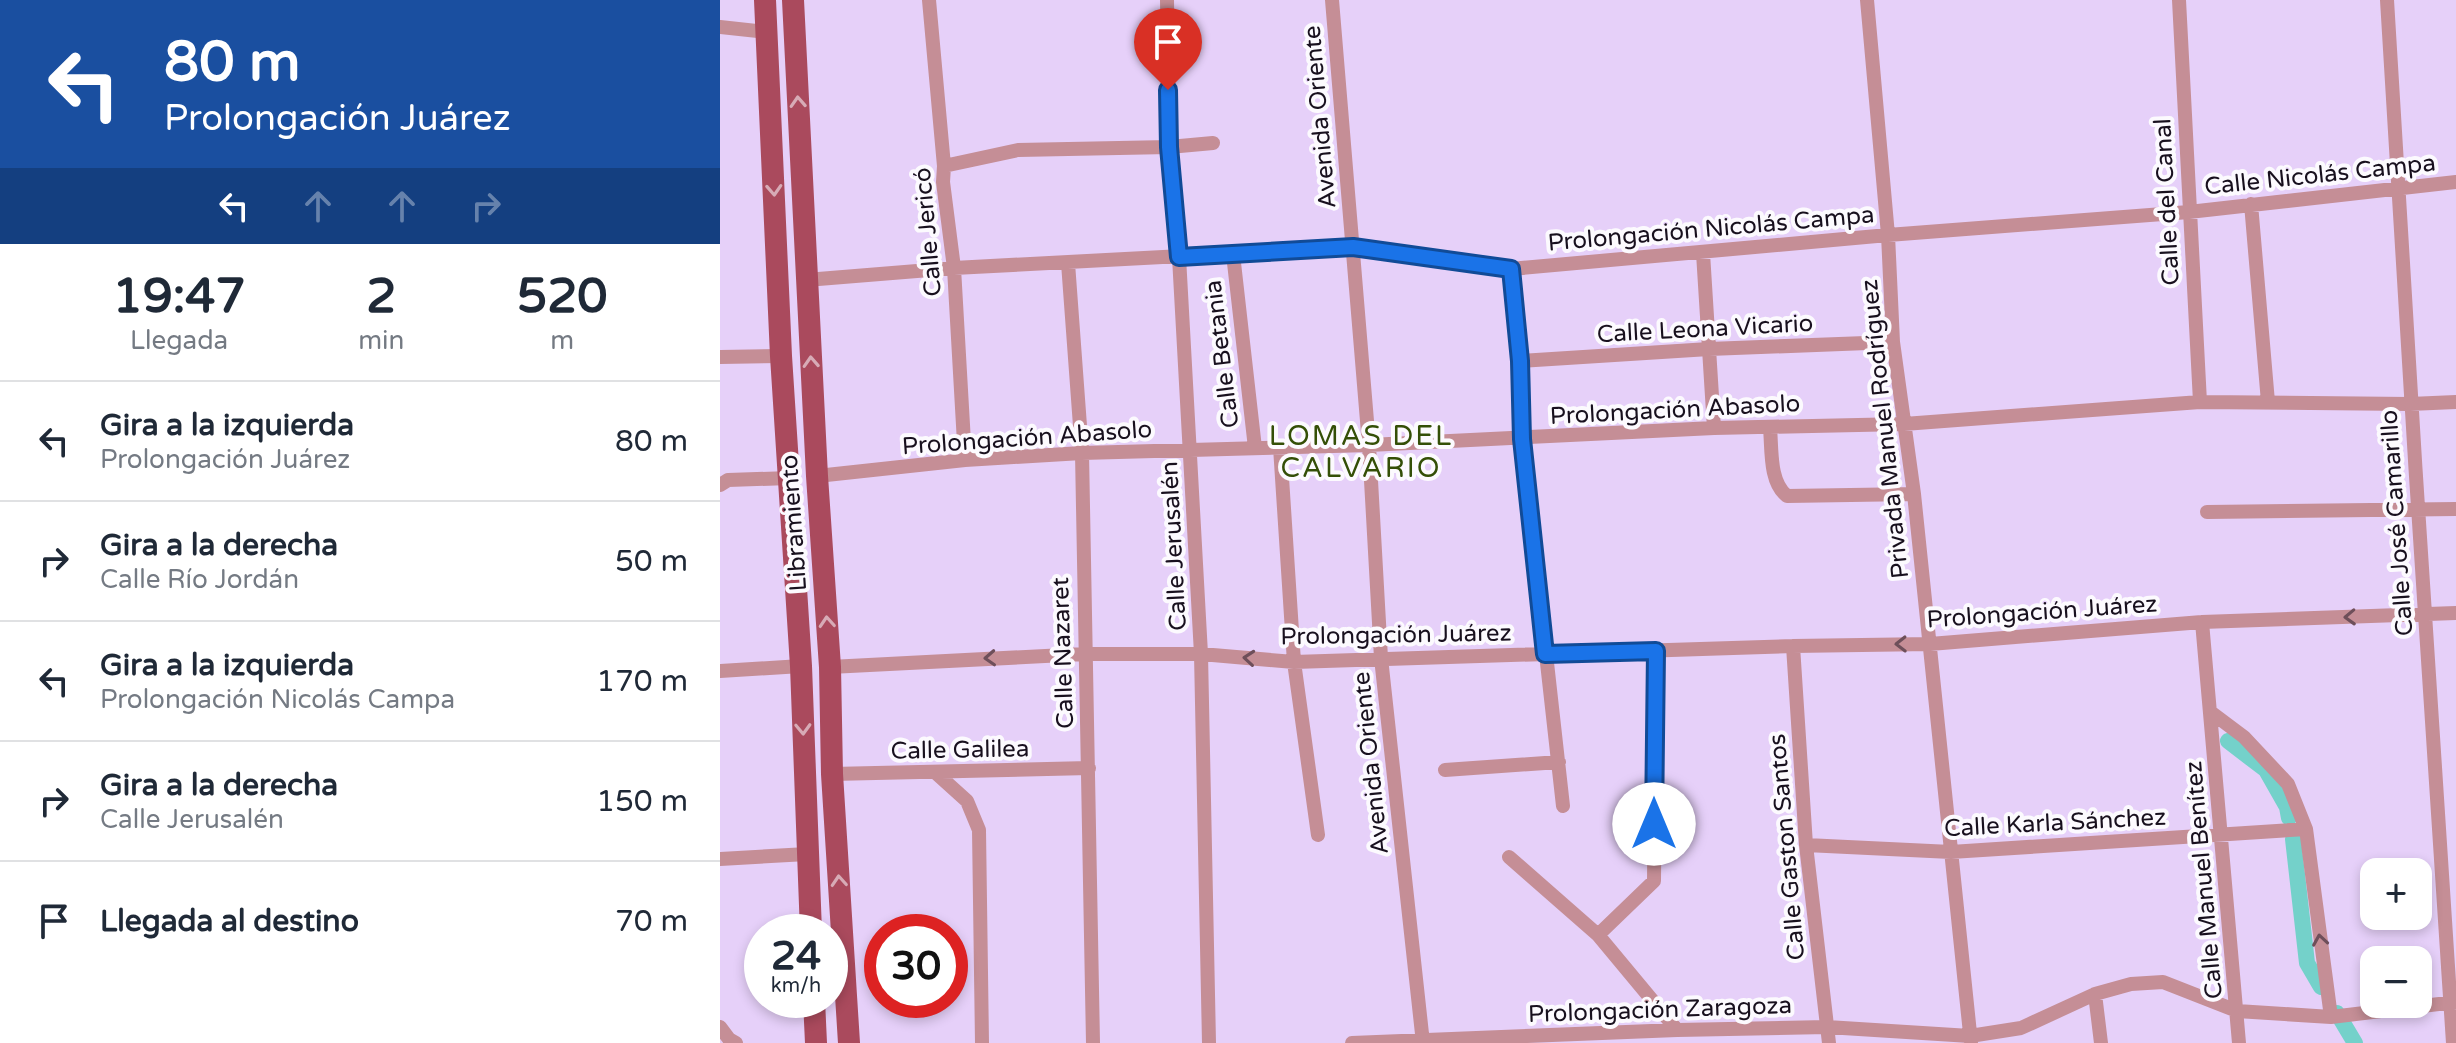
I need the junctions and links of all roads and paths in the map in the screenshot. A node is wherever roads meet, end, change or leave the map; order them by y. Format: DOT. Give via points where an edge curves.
graph roads {
  1 [pos="765,0"];
  2 [pos="793,0"];
  3 [pos="929,0"];
  4 [pos="1167,0"];
  5 [pos="1332,0"];
  6 [pos="1867,0"];
  7 [pos="2179,0"];
  8 [pos="2387,0"];
  9 [pos="720,27"];
  10 [pos="767,32"];
  11 [pos="1213,143"];
  12 [pos="1169,147"];
  13 [pos="944,166"];
  14 [pos="2456,182"];
  15 [pos="2398,188"];
  16 [pos="2251,204"];
  17 [pos="2189,212"];
  18 [pos="1888,235"];
  19 [pos="1353,247"];
  20 [pos="1703,253"];
  21 [pos="1233,254"];
  22 [pos="1179,257"];
  23 [pos="1068,263"];
  24 [pos="954,268"];
  25 [pos="1511,269"];
  26 [pos="806,280"];
  27 [pos="1893,342"];
  28 [pos="1709,349"];
  29 [pos="781,356"];
  30 [pos="720,357"];
  31 [pos="1520,361"];
  32 [pos="2200,402"];
  33 [pos="2268,402"];
  34 [pos="2456,402"];
  35 [pos="2410,404"];
  36 [pos="1904,424"];
  37 [pos="1714,428"];
  38 [pos="1770,428"];
  39 [pos="1522,439"];
  40 [pos="1369,445"];
  41 [pos="1280,447"];
  42 [pos="1255,448"];
  43 [pos="1191,451"];
  44 [pos="1082,453"];
  45 [pos="965,460"];
  46 [pos="817,476"];
  47 [pos="789,478"];
  48 [pos="723,482"];
  49 [pos="1914,494"];
  50 [pos="2456,509"];
  51 [pos="2418,510"];
  52 [pos="2207,512"];
  53 [pos="2456,613"];
  54 [pos="2426,614"];
  55 [pos="2202,622"];
  56 [pos="1930,644"];
  57 [pos="1793,646"];
  58 [pos="1656,651"];
  59 [pos="1084,654"];
  60 [pos="1201,654"];
  61 [pos="1545,654"];
  62 [pos="1381,658"];
  63 [pos="1294,662"];
  64 [pos="801,666"];
  65 [pos="830,667"];
  66 [pos="720,671"];
  67 [pos="2212,713"];
  68 [pos="1559,762"];
  69 [pos="1089,768"];
  70 [pos="1445,770"];
  71 [pos="936,773"];
  72 [pos="832,774"];
  73 [pos="1563,806"];
  74 [pos="2306,829"];
  75 [pos="1318,835"];
  76 [pos="2219,836"];
  77 [pos="1806,845"];
  78 [pos="1951,852"];
  79 [pos="807,854"];
  80 [pos="1509,857"];
  81 [pos="720,859"];
  82 [pos="810,914"];
  83 [pos="1598,935"];
  84 [pos="2095,994"];
  85 [pos="2453,1002"];
  86 [pos="2237,1011"];
  87 [pos="2332,1017"];
  88 [pos="815,1018"];
  89 [pos="720,1027"];
  90 [pos="1827,1027"];
  91 [pos="1677,1030"];
  92 [pos="1627,1038"];
  93 [pos="1971,1040"];
  94 [pos="1423,1041"];
  95 [pos="736,1043"];
  96 [pos="816,1043"];
  97 [pos="849,1043"];
  98 [pos="982,1043"];
  99 [pos="1093,1043"];
  100 [pos="1209,1043"];
  101 [pos="1352,1043"];
  102 [pos="1829,1043"];
  103 [pos="2101,1043"];
  104 [pos="2239,1043"];
  105 [pos="2453,1043"];
  1 -- 10 [label="main road, Libramiento"];
  26 -- 2 [label="main road, Libramiento, one-way"];
  3 -- 13 [label="street, Calle Jericó"];
  4 -- 12 [label="street, Calle Jerusalén"];
  5 -- 19 [label="street, Avenida Oriente"];
  6 -- 18 [label="street, Privada Manuel Rodríguez"];
  7 -- 17 [label="street, Calle del Canal"];
  8 -- 15 [label="street, Calle José Camarillo"];
  9 -- 10 [label="street"];
  10 -- 29 [label="main road, Libramiento, one-way"];
  11 -- 12 [label="street"];
  12 -- 13 [label="street" via="1018,150"];
  12 -- 22 [label="street, Calle Jerusalén"];
  13 -- 24 [label="street, Calle Jericó"];
  14 -- 15 [label="street, Calle Nicolás Campa"];
  15 -- 16 [label="street, Calle Nicolás Campa"];
  15 -- 35 [label="street, Calle José Camarillo"];
  16 -- 17 [label="street, Calle Nicolás Campa"];
  16 -- 33 [label="street"];
  17 -- 18 [label="street, Prolongación Nicolás Campa"];
  17 -- 32 [label="street, Calle del Canal"];
  18 -- 20 [label="street, Prolongación Nicolás Campa"];
  18 -- 27 [label="street, Privada Manuel Rodríguez"];
  19 -- 21 [label="street, Prolongación Nicolás Campa"];
  19 -- 25 [label="street, Prolongación Nicolás Campa"];
  19 -- 40 [label="street, Avenida Oriente"];
  20 -- 25 [label="street, Prolongación Nicolás Campa"];
  20 -- 28 [label="street"];
  21 -- 22 [label="street, Prolongación Nicolás Campa"];
  21 -- 42 [label="street, Calle Betania"];
  22 -- 23 [label="street, Prolongación Nicolás Campa"];
  22 -- 43 [label="street, Calle Jerusalén"];
  23 -- 24 [label="street, Prolongación Nicolás Campa"];
  23 -- 44 [label="street, Calle Nazaret"];
  24 -- 26 [label="street, Prolongación Nicolás Campa"];
  24 -- 45 [label="street, Calle Jericó"];
  25 -- 31 [label="street"];
  46 -- 26 [label="main road, Libramiento, one-way"];
  27 -- 28 [label="street, Calle Leona Vicario"];
  27 -- 36 [label="street, Privada Manuel Rodríguez"];
  28 -- 31 [label="street, Calle Leona Vicario"];
  28 -- 37 [label="street"];
  29 -- 30 [label="street"];
  29 -- 47 [label="main road, Libramiento"];
  31 -- 39 [label="street"];
  32 -- 33 [label="street, Prolongación Abasolo"];
  32 -- 36 [label="street, Prolongación Abasolo"];
  33 -- 35 [label="street, Prolongación Abasolo"];
  34 -- 35 [label="street, Prolongación Abasolo"];
  35 -- 51 [label="street, Calle José Camarillo"];
  36 -- 38 [label="street, Prolongación Abasolo"];
  36 -- 49 [label="street, Privada Manuel Rodríguez"];
  37 -- 38 [label="street, Prolongación Abasolo"];
  37 -- 39 [label="street, Prolongación Abasolo"];
  38 -- 49 [label="street" via="1775,481 1787,496"];
  39 -- 40 [label="street, Prolongación Abasolo"];
  39 -- 61 [label="street"];
  40 -- 41 [label="street, Prolongación Abasolo"];
  40 -- 62 [label="street, Avenida Oriente"];
  41 -- 42 [label="street, Prolongación Abasolo"];
  41 -- 63 [label="street"];
  42 -- 43 [label="street, Prolongación Abasolo"];
  43 -- 44 [label="street, Prolongación Abasolo"];
  43 -- 60 [label="street, Calle Jerusalén"];
  44 -- 45 [label="street, Prolongación Abasolo"];
  44 -- 59 [label="street, Calle Nazaret"];
  45 -- 46 [label="street, Prolongación Abasolo"];
  65 -- 46 [label="main road, Libramiento, one-way"];
  47 -- 48 [label="street"];
  47 -- 64 [label="main road, Libramiento"];
  49 -- 56 [label="street, Privada Manuel Rodríguez"];
  50 -- 51 [label="street"];
  51 -- 52 [label="street"];
  51 -- 54 [label="street, Calle José Camarillo"];
  53 -- 54 [label="street, Prolongación Juárez"];
  54 -- 55 [label="street, Prolongación Juárez, one-way"];
  54 -- 85 [label="street, Calle José Camarillo"];
  55 -- 56 [label="street, Prolongación Juárez"];
  55 -- 67 [label="street"];
  56 -- 57 [label="street, Prolongación Juárez, one-way"];
  56 -- 78 [label="street, Privada Manuel Rodríguez"];
  57 -- 58 [label="street, Prolongación Juárez"];
  57 -- 77 [label="street, Calle Gaston Santos"];
  58 -- 61 [label="street, Prolongación Juárez"];
  58 -- 83 [label="street" via="1654,881"];
  59 -- 60 [label="street, Prolongación Juárez"];
  59 -- 65 [label="street, Prolongación Juárez, one-way"];
  59 -- 69 [label="street, Calle Nazaret"];
  63 -- 60 [label="street, Prolongación Juárez, one-way"];
  60 -- 100 [label="street, Calle Jerusalén"];
  61 -- 62 [label="street, Prolongación Juárez"];
  61 -- 68 [label="street"];
  62 -- 63 [label="street, Prolongación Juárez"];
  62 -- 94 [label="street, Avenida Oriente"];
  63 -- 75 [label="street"];
  64 -- 66 [label="street"];
  64 -- 79 [label="main road, Libramiento, one-way"];
  65 -- 72 [label="main road, Libramiento"];
  67 -- 74 [label="street" via="2244,737 2288,784"];
  67 -- 76 [label="street, Calle Manuel Benítez"];
  68 -- 70 [label="street"];
  68 -- 73 [label="street"];
  69 -- 71 [label="street, Calle Galilea"];
  69 -- 99 [label="street, Calle Nazaret"];
  71 -- 72 [label="street, Calle Galilea"];
  71 -- 98 [label="street" via="967,801 979,830"];
  97 -- 72 [label="main road, Libramiento, one-way"];
  74 -- 76 [label="street, Calle Karla Sánchez"];
  87 -- 74 [label="street, one-way"];
  76 -- 78 [label="street, Calle Karla Sánchez"];
  76 -- 86 [label="street, Calle Manuel Benítez"];
  77 -- 78 [label="street, Calle Karla Sánchez"];
  77 -- 90 [label="street, Calle Gaston Santos"];
  78 -- 93 [label="street, Privada Manuel Rodríguez"];
  79 -- 81 [label="street"];
  79 -- 82 [label="main road, Libramiento"];
  80 -- 83 [label="street"];
  83 -- 91 [label="street"];
  84 -- 86 [label="street, Prolongación Zaragoza" via="2163,982"];
  84 -- 93 [label="street, Prolongación Zaragoza" via="2021,1028"];
  84 -- 103 [label="street"];
  85 -- 87 [label="street, Prolongación Zaragoza"];
  85 -- 105 [label="street, Calle José Camarillo"];
  86 -- 87 [label="street, Prolongación Zaragoza"];
  86 -- 104 [label="street, Calle Manuel Benítez"];
  88 -- 96 [label="main road"];
  89 -- 95 [label="street"];
  90 -- 91 [label="street, Prolongación Zaragoza"];
  90 -- 93 [label="street, Prolongación Zaragoza"];
  90 -- 102 [label="street, Calle Gaston Santos"];
  91 -- 92 [label="street, Prolongación Zaragoza"];
  92 -- 94 [label="street, Prolongación Zaragoza"];
  94 -- 101 [label="street, Prolongación Zaragoza"];
}
